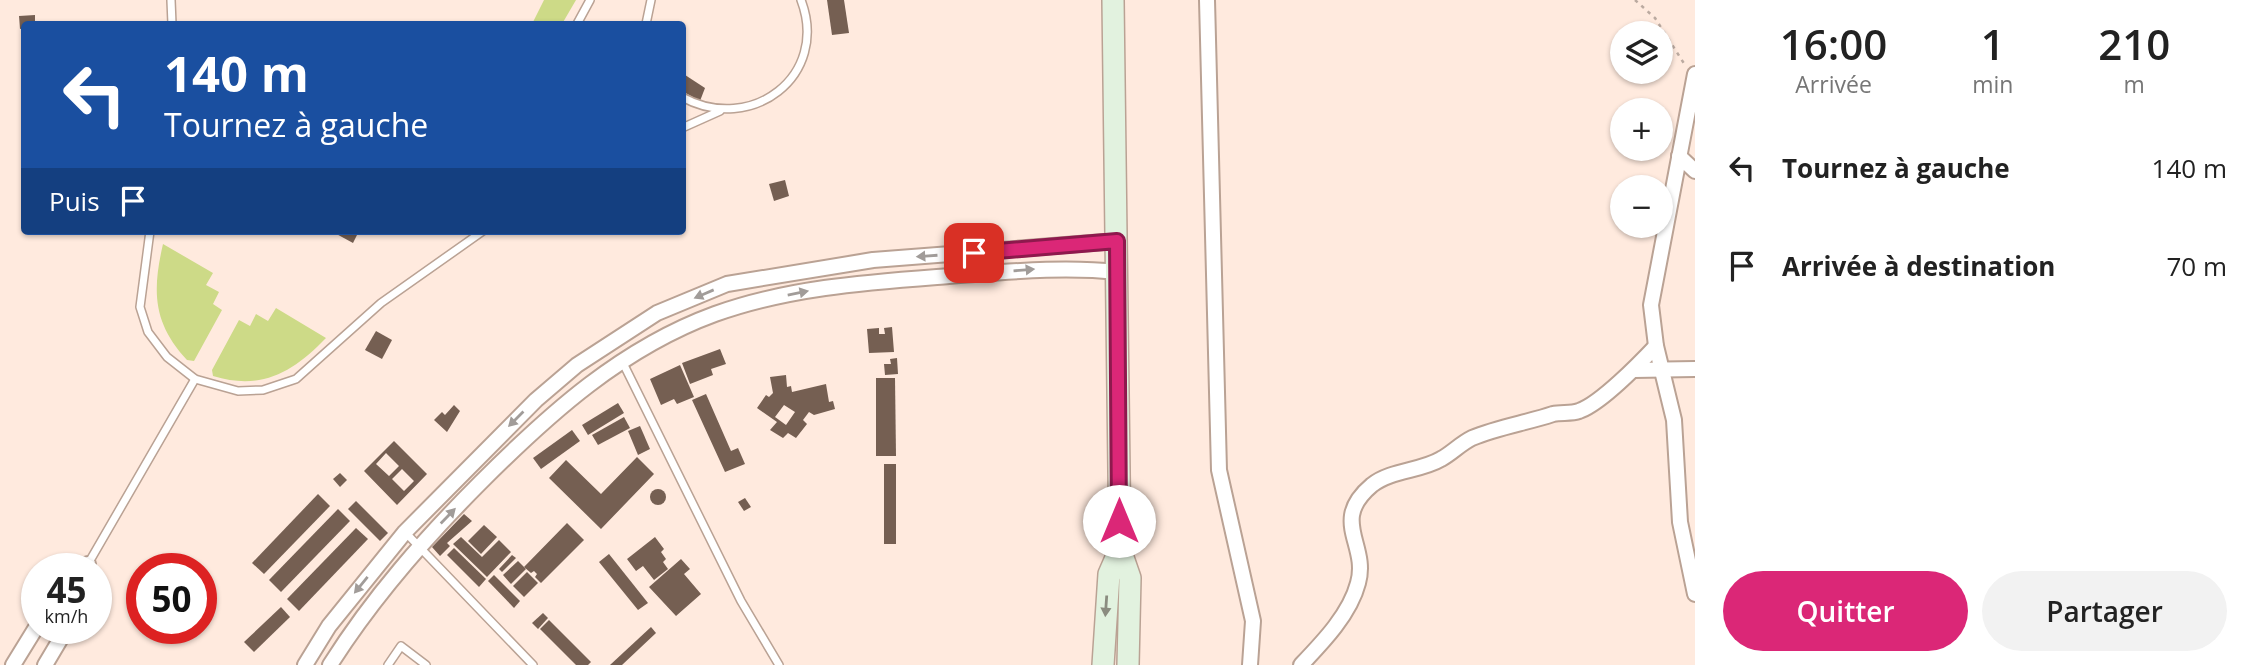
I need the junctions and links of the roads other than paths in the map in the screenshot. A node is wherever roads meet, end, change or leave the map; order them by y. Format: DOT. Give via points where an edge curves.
graph roads {
  1 [pos="171,0"];
  2 [pos="590,0"];
  3 [pos="651,0"];
  4 [pos="801,0"];
  5 [pos="1113,0"];
  6 [pos="1207,0"];
  7 [pos="172,21"];
  8 [pos="579,21"];
  9 [pos="647,21"];
  10 [pos="1695,74"];
  11 [pos="686,98"];
  12 [pos="720,111"];
  13 [pos="686,126"];
  14 [pos="1679,156"];
  15 [pos="1695,171"];
  16 [pos="149,235"];
  17 [pos="477,235"];
  18 [pos="1117,241"];
  19 [pos="1118,272"];
  20 [pos="1656,346"];
  21 [pos="621,360"];
  22 [pos="1695,369"];
  23 [pos="1634,370"];
  24 [pos="1663,371"];
  25 [pos="195,379"];
  26 [pos="405,532"];
  27 [pos="418,546"];
  28 [pos="1120,549"];
  29 [pos="95,553"];
  30 [pos="1695,594"];
  31 [pos="26,644"];
  32 [pos="57,644"];
  33 [pos="13,665"];
  34 [pos="45,665"];
  35 [pos="305,665"];
  36 [pos="330,665"];
  37 [pos="388,665"];
  38 [pos="426,665"];
  39 [pos="533,665"];
  40 [pos="779,665"];
  41 [pos="1103,665"];
  42 [pos="1128,665"];
  43 [pos="1250,665"];
  44 [pos="1301,665"];
  1 -- 7 [label="lane"];
  2 -- 8 [label="lane"];
  3 -- 9 [label="lane"];
  4 -- 12 [label="lane" via="806,41 788,83 755,106"];
  5 -- 18 [label="main road"];
  6 -- 43 [label="street" via="1220,470 1253,621"];
  10 -- 14 [label="street"];
  11 -- 12 [label="lane"];
  12 -- 13 [label="lane"];
  14 -- 15 [label="street"];
  14 -- 20 [label="street" via="1651,305"];
  16 -- 25 [label="lane" via="140,307 149,332 167,357"];
  17 -- 25 [label="lane" via="381,303 296,379 262,390 238,391"];
  18 -- 19 [label="main road"];
  18 -- 26 [label="street, one-way" via="873,260 727,284 657,313 577,365"];
  21 -- 19 [label="street, one-way" via="671,332 717,314 796,293 877,281 1043,268"];
  19 -- 28 [label="main road"];
  20 -- 23 [label="street"];
  20 -- 24 [label="street"];
  27 -- 21 [label="street, one-way" via="513,450"];
  21 -- 40 [label="lane" via="741,601"];
  22 -- 24 [label="street"];
  23 -- 24 [label="street"];
  23 -- 44 [label="street" via="1580,411 1502,427 1470,439 1441,460 1373,484 1352,508 1359,582 1333,631"];
  24 -- 30 [label="street" via="1674,420 1680,522"];
  25 -- 29 [label="lane"];
  26 -- 27 [label="lane"];
  26 -- 35 [label="street, one-way" via="329,626"];
  27 -- 36 [label="street" via="386,583"];
  27 -- 39 [label="lane"];
  28 -- 41 [label="main road, one-way" via="1109,574"];
  28 -- 42 [label="main road" via="1130,578"];
  31 -- 33 [label="street"];
  32 -- 34 [label="street"];
  37 -- 38 [label="lane" via="401,646"];
}
